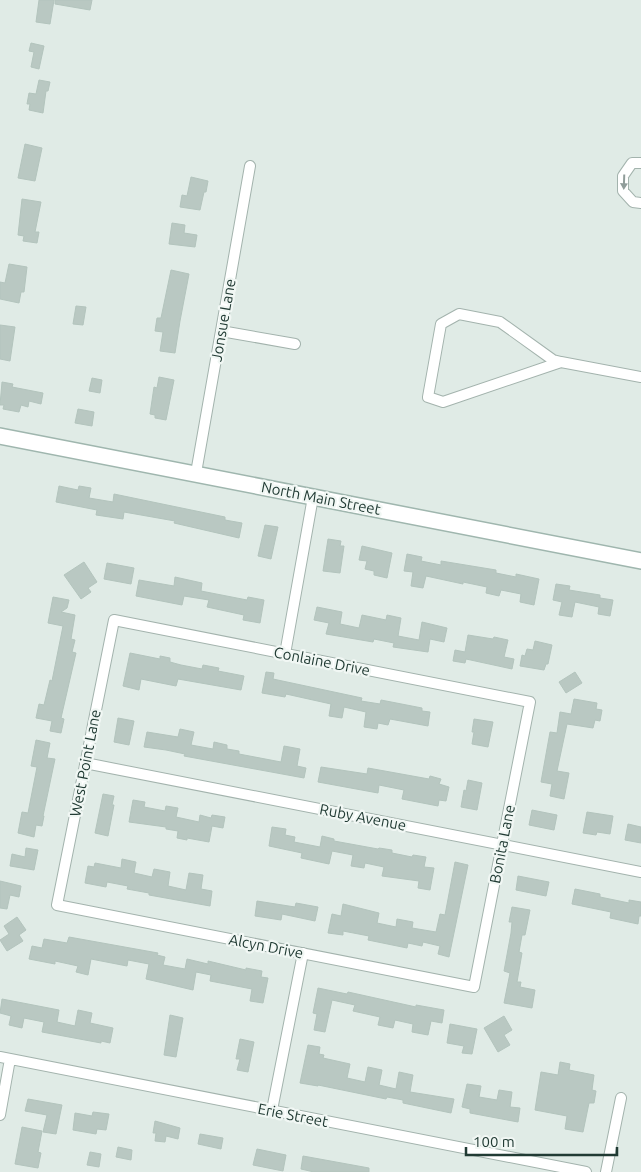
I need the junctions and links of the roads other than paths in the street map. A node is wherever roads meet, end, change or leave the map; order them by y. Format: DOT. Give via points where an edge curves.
graph roads {
  1 [pos="641,163"];
  2 [pos="250,166"];
  3 [pos="641,204"];
  4 [pos="221,331"];
  5 [pos="295,344"];
  6 [pos="561,362"];
  7 [pos="641,377"];
  8 [pos="0,436"];
  9 [pos="196,473"];
  10 [pos="313,496"];
  11 [pos="641,561"];
  12 [pos="114,620"];
  13 [pos="285,654"];
  14 [pos="530,702"];
  15 [pos="86,763"];
  16 [pos="502,844"];
  17 [pos="641,872"];
  18 [pos="57,905"];
  19 [pos="303,953"];
  20 [pos="474,987"];
  21 [pos="5,1058"];
  22 [pos="621,1098"];
  23 [pos="272,1110"];
  24 [pos="0,1115"];
  25 [pos="586,1172"];
  26 [pos="606,1172"];
  1 -- 3 [label="street, one-way" via="632,163 623,176 623,191 633,202"];
  2 -- 4 [label="street, Jonsue Lane"];
  4 -- 5 [label="street"];
  4 -- 9 [label="street, Jonsue Lane"];
  6 -- 6 [label="street" via="553,360 500,322 459,314 441,324 428,397 443,402"];
  6 -- 7 [label="street"];
  8 -- 9 [label="main road, North Main Street"];
  9 -- 10 [label="main road, North Main Street"];
  10 -- 11 [label="main road, North Main Street"];
  10 -- 13 [label="street"];
  12 -- 13 [label="street, Conlaine Drive"];
  12 -- 15 [label="street, West Point Lane"];
  13 -- 14 [label="street, Conlaine Drive"];
  14 -- 16 [label="street, Bonita Lane"];
  15 -- 16 [label="street, Ruby Avenue"];
  15 -- 18 [label="street, West Point Lane"];
  16 -- 17 [label="street, Ruby Avenue"];
  16 -- 20 [label="street, Bonita Lane"];
  18 -- 19 [label="street, Alcyn Drive"];
  19 -- 20 [label="street, Alcyn Drive"];
  19 -- 23 [label="street"];
  21 -- 23 [label="street, Erie Street"];
  21 -- 24 [label="street"];
  22 -- 26 [label="street"];
  23 -- 25 [label="street, Erie Street"];
}
